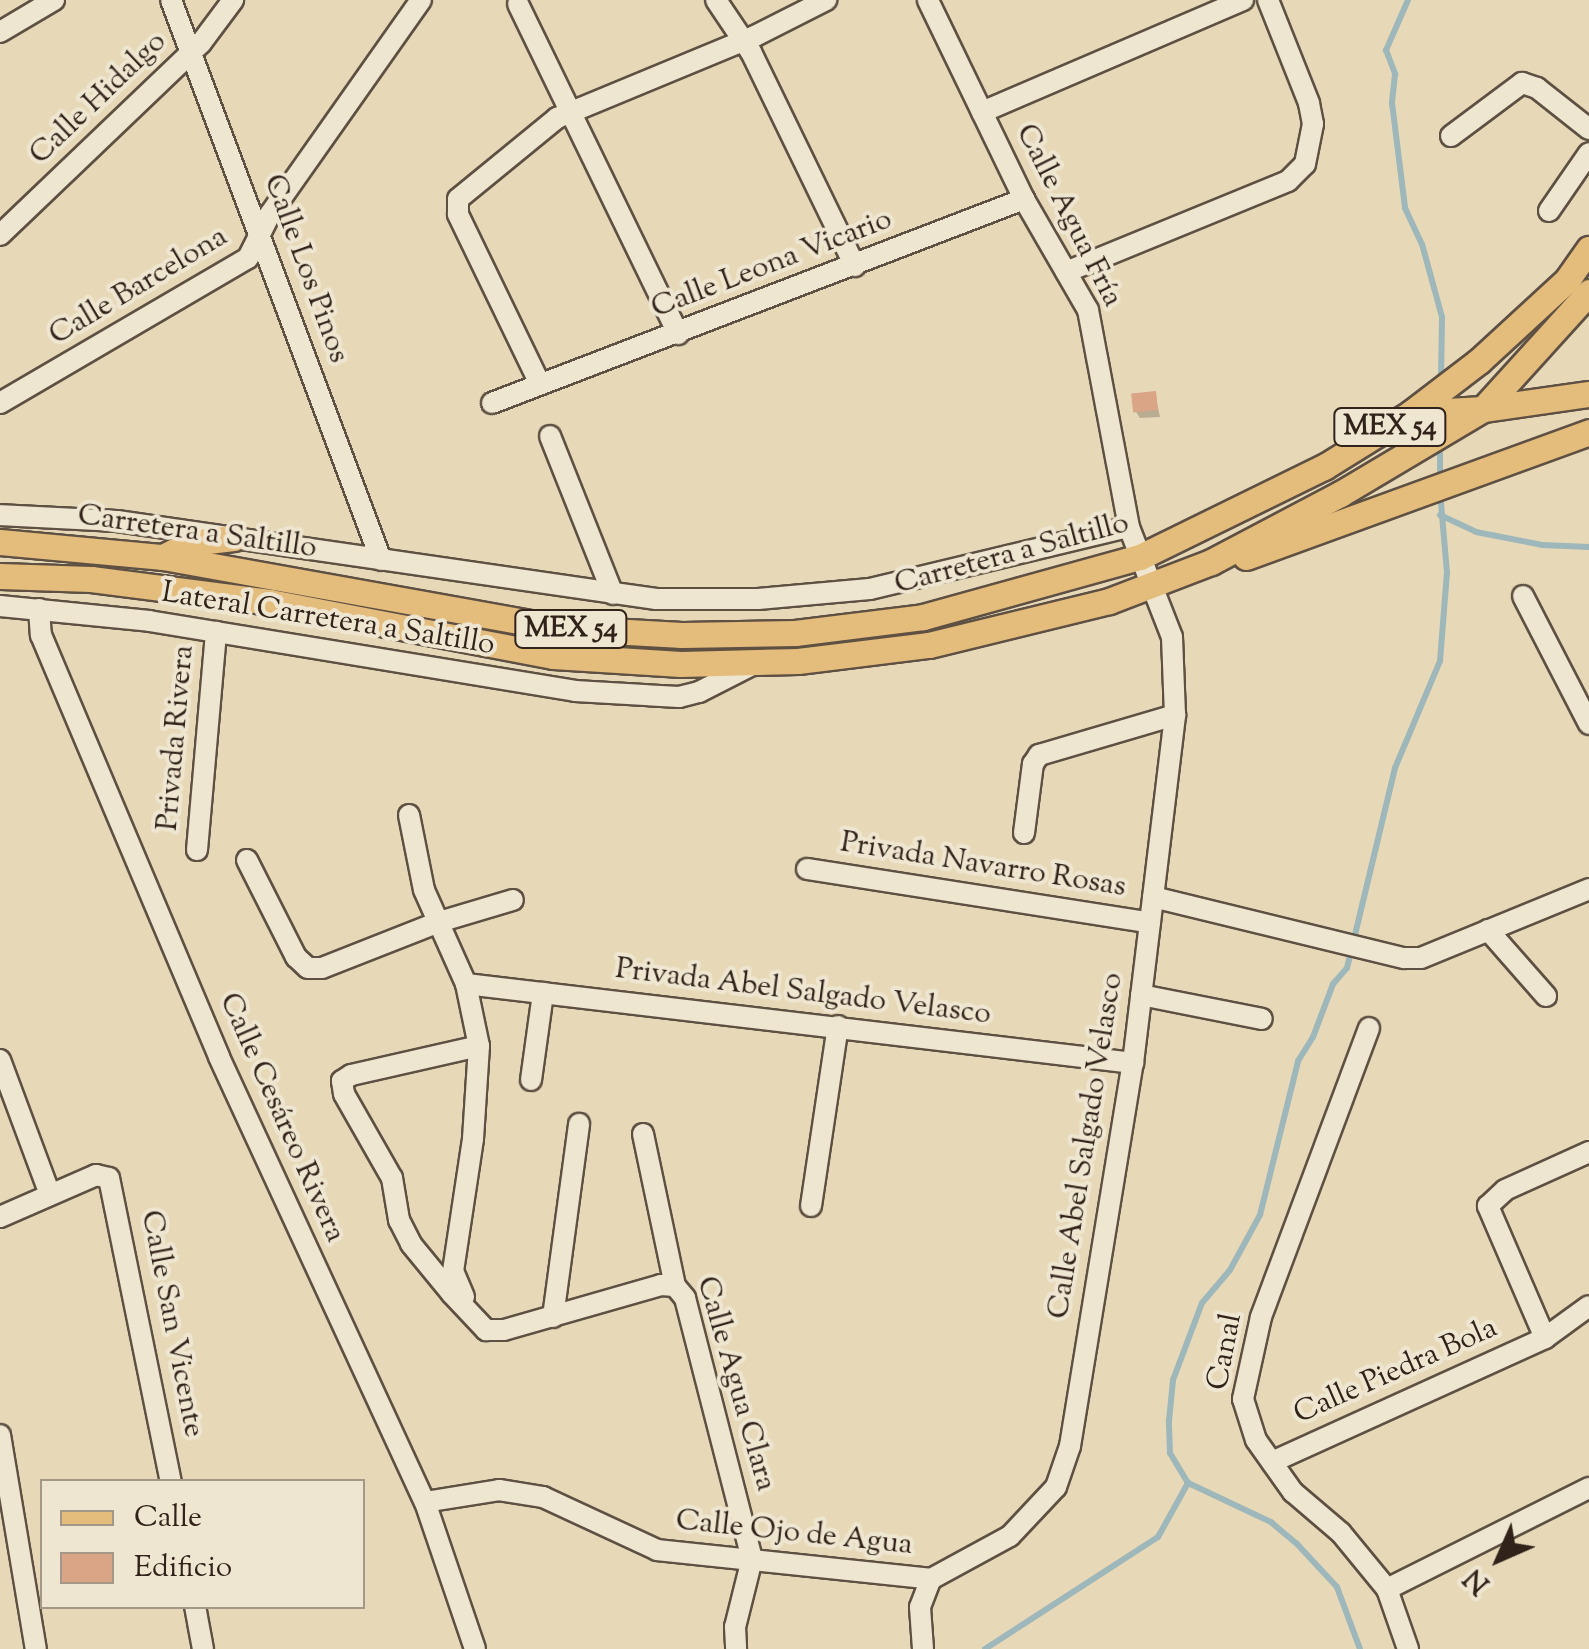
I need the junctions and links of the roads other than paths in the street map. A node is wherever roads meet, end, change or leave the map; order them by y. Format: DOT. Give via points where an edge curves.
graph roads {
  1 [pos="54,0"];
  2 [pos="171,0"];
  3 [pos="233,0"];
  4 [pos="421,0"];
  5 [pos="716,0"];
  6 [pos="826,0"];
  7 [pos="928,0"];
  8 [pos="1243,0"];
  9 [pos="1268,0"];
  10 [pos="518,4"];
  11 [pos="0,32"];
  12 [pos="742,41"];
  13 [pos="192,52"];
  14 [pos="572,111"];
  15 [pos="982,112"];
  16 [pos="1589,129"];
  17 [pos="1451,136"];
  18 [pos="1589,154"];
  19 [pos="1024,199"];
  20 [pos="1549,211"];
  21 [pos="0,235"];
  22 [pos="261,236"];
  23 [pos="1589,249"];
  24 [pos="855,266"];
  25 [pos="1066,272"];
  26 [pos="1589,292"];
  27 [pos="678,334"];
  28 [pos="540,384"];
  29 [pos="1589,394"];
  30 [pos="0,403"];
  31 [pos="492,403"];
  32 [pos="1411,412"];
  33 [pos="1468,414"];
  34 [pos="1589,432"];
  35 [pos="550,436"];
  36 [pos="1347,506"];
  37 [pos="0,514"];
  38 [pos="1129,527"];
  39 [pos="234,538"];
  40 [pos="0,542"];
  41 [pos="163,557"];
  42 [pos="1140,557"];
  43 [pos="381,560"];
  44 [pos="0,576"];
  45 [pos="1151,585"];
  46 [pos="613,594"];
  47 [pos="1523,596"];
  48 [pos="0,606"];
  49 [pos="39,609"];
  50 [pos="216,632"];
  51 [pos="758,662"];
  52 [pos="1583,694"];
  53 [pos="1175,716"];
  54 [pos="1589,724"];
  55 [pos="410,815"];
  56 [pos="1024,833"];
  57 [pos="198,850"];
  58 [pos="247,860"];
  59 [pos="807,868"];
  60 [pos="1589,889"];
  61 [pos="1153,897"];
  62 [pos="513,900"];
  63 [pos="440,922"];
  64 [pos="1150,923"];
  65 [pos="1488,930"];
  66 [pos="466,984"];
  67 [pos="543,992"];
  68 [pos="1141,996"];
  69 [pos="1546,996"];
  70 [pos="1262,1019"];
  71 [pos="838,1026"];
  72 [pos="1368,1028"];
  73 [pos="478,1046"];
  74 [pos="0,1060"];
  75 [pos="1133,1063"];
  76 [pos="531,1080"];
  77 [pos="580,1124"];
  78 [pos="643,1134"];
  79 [pos="1587,1157"];
  80 [pos="49,1192"];
  81 [pos="811,1206"];
  82 [pos="0,1217"];
  83 [pos="674,1286"];
  84 [pos="1589,1306"];
  85 [pos="553,1316"];
  86 [pos="472,1318"];
  87 [pos="1545,1338"];
  88 [pos="0,1435"];
  89 [pos="1272,1462"];
  90 [pos="170,1479"];
  91 [pos="1589,1488"];
  92 [pos="425,1502"];
  93 [pos="752,1559"];
  94 [pos="931,1579"];
  95 [pos="1387,1589"];
  96 [pos="196,1609"];
  97 [pos="36,1649"];
  98 [pos="203,1649"];
  99 [pos="475,1649"];
  100 [pos="736,1649"];
  101 [pos="923,1649"];
  102 [pos="1408,1649"];
  1 -- 11 [label="street"];
  2 -- 13 [label="street, Calle Los Pinos"];
  3 -- 13 [label="street, Calle Hidalgo"];
  4 -- 22 [label="street, Calle Barcelona"];
  5 -- 12 [label="street"];
  6 -- 12 [label="street"];
  7 -- 15 [label="street, Calle Agua Fría"];
  8 -- 15 [label="street"];
  9 -- 25 [label="street" via="1312,124 1308,154 1288,181"];
  10 -- 14 [label="street"];
  12 -- 14 [label="street"];
  12 -- 24 [label="street"];
  13 -- 21 [label="street, Calle Hidalgo"];
  13 -- 22 [label="street, Calle Los Pinos"];
  14 -- 27 [label="street"];
  14 -- 28 [label="street" via="530,137 456,204"];
  15 -- 19 [label="street, Calle Agua Fría"];
  16 -- 17 [label="street" via="1522,83"];
  18 -- 20 [label="street"];
  19 -- 24 [label="street, Calle Leona Vicario"];
  19 -- 25 [label="street, Calle Agua Fría"];
  22 -- 30 [label="street, Calle Barcelona" via="248,258"];
  22 -- 43 [label="street, Calle Los Pinos"];
  23 -- 32 [label="main road, Carretera a Saltillo / MEX 54" via="1566,280"];
  24 -- 27 [label="street, Calle Leona Vicario"];
  25 -- 38 [label="street, Calle Agua Fría" via="1091,321"];
  26 -- 33 [label="main road, Carretera a Saltillo / MEX 54"];
  27 -- 28 [label="street, Calle Leona Vicario"];
  28 -- 31 [label="street, Calle Leona Vicario"];
  29 -- 33 [label="main road"];
  32 -- 33 [label="main road"];
  32 -- 42 [label="main road, Carretera a Saltillo / MEX 54" via="1324,467"];
  33 -- 36 [label="main road, Carretera a Saltillo / MEX 54"];
  34 -- 36 [label="main road"];
  35 -- 46 [label="street"];
  36 -- 45 [label="main road, Carretera a Saltillo / MEX 54"];
  37 -- 39 [label="street"];
  38 -- 42 [label="street, Calle Agua Fría"];
  38 -- 46 [label="street" via="870,589 758,599"];
  39 -- 41 [label="main road" via="190,543"];
  39 -- 43 [label="street"];
  40 -- 41 [label="main road, Carretera a Saltillo / MEX 54"];
  41 -- 42 [label="main road, Carretera a Saltillo / MEX 54" via="556,628 682,636 796,633 923,617"];
  42 -- 45 [label="street, Calle Agua Fría"];
  43 -- 46 [label="street"];
  44 -- 51 [label="main road, Carretera a Saltillo / MEX 54" via="214,594 553,656"];
  45 -- 51 [label="main road, Carretera a Saltillo / MEX 54" via="929,645"];
  45 -- 53 [label="street, Calle Abel Salgado Velasco" via="1172,637"];
  47 -- 52 [label="street"];
  48 -- 49 [label="street, Lateral Carretera a Saltillo"];
  49 -- 50 [label="street, Lateral Carretera a Saltillo"];
  49 -- 92 [label="street, Calle Cesáreo Rivera" via="41,635 219,1058"];
  50 -- 51 [label="street, Lateral Carretera a Saltillo" via="575,690 679,697"];
  50 -- 57 [label="street, Privada Rivera"];
  52 -- 54 [label="street"];
  53 -- 56 [label="street" via="1039,755"];
  53 -- 61 [label="street, Calle Abel Salgado Velasco"];
  55 -- 63 [label="street" via="424,890"];
  58 -- 63 [label="street" via="296,957 308,968"];
  59 -- 64 [label="street, Privada Navarro Rosas"];
  60 -- 65 [label="street"];
  61 -- 64 [label="street, Calle Abel Salgado Velasco"];
  61 -- 65 [label="street" via="1421,958"];
  62 -- 63 [label="street"];
  63 -- 66 [label="street"];
  64 -- 68 [label="street, Calle Abel Salgado Velasco"];
  65 -- 69 [label="street"];
  66 -- 67 [label="street, Privada Abel Salgado Velasco"];
  66 -- 73 [label="street"];
  67 -- 71 [label="street, Privada Abel Salgado Velasco"];
  67 -- 76 [label="street"];
  68 -- 70 [label="street"];
  68 -- 75 [label="street, Calle Abel Salgado Velasco"];
  71 -- 75 [label="street, Privada Abel Salgado Velasco"];
  71 -- 81 [label="street"];
  72 -- 89 [label="street, Canal" via="1261,1317 1242,1398 1246,1420"];
  73 -- 86 [label="street" via="473,1139 453,1270"];
  73 -- 86 [label="street" via="342,1082 392,1178 411,1244"];
  74 -- 80 [label="street"];
  75 -- 94 [label="street, Calle Abel Salgado Velasco" via="1070,1446 1056,1488 1010,1536"];
  77 -- 85 [label="street"];
  78 -- 83 [label="street, Calle Agua Clara"];
  79 -- 87 [label="street, Calle Piedra Bola" via="1505,1190 1488,1206"];
  80 -- 82 [label="street"];
  80 -- 90 [label="street, Calle San Vicente" via="96,1174 108,1178"];
  83 -- 85 [label="street"];
  83 -- 93 [label="street, Calle Agua Clara" via="685,1298"];
  84 -- 87 [label="street, Calle Piedra Bola"];
  85 -- 86 [label="street" via="486,1330"];
  87 -- 89 [label="street, Calle Piedra Bola"];
  88 -- 97 [label="street"];
  89 -- 95 [label="street, Canal"];
  91 -- 95 [label="street"];
  92 -- 93 [label="street, Calle Ojo de Agua" via="499,1490 544,1498 657,1550"];
  92 -- 99 [label="street, Calle Cesáreo Rivera"];
  93 -- 94 [label="street, Calle Ojo de Agua"];
  93 -- 100 [label="street, Calle Agua Clara"];
  94 -- 101 [label="street" via="920,1607"];
  95 -- 102 [label="street, Canal"];
  96 -- 98 [label="street"];
}
